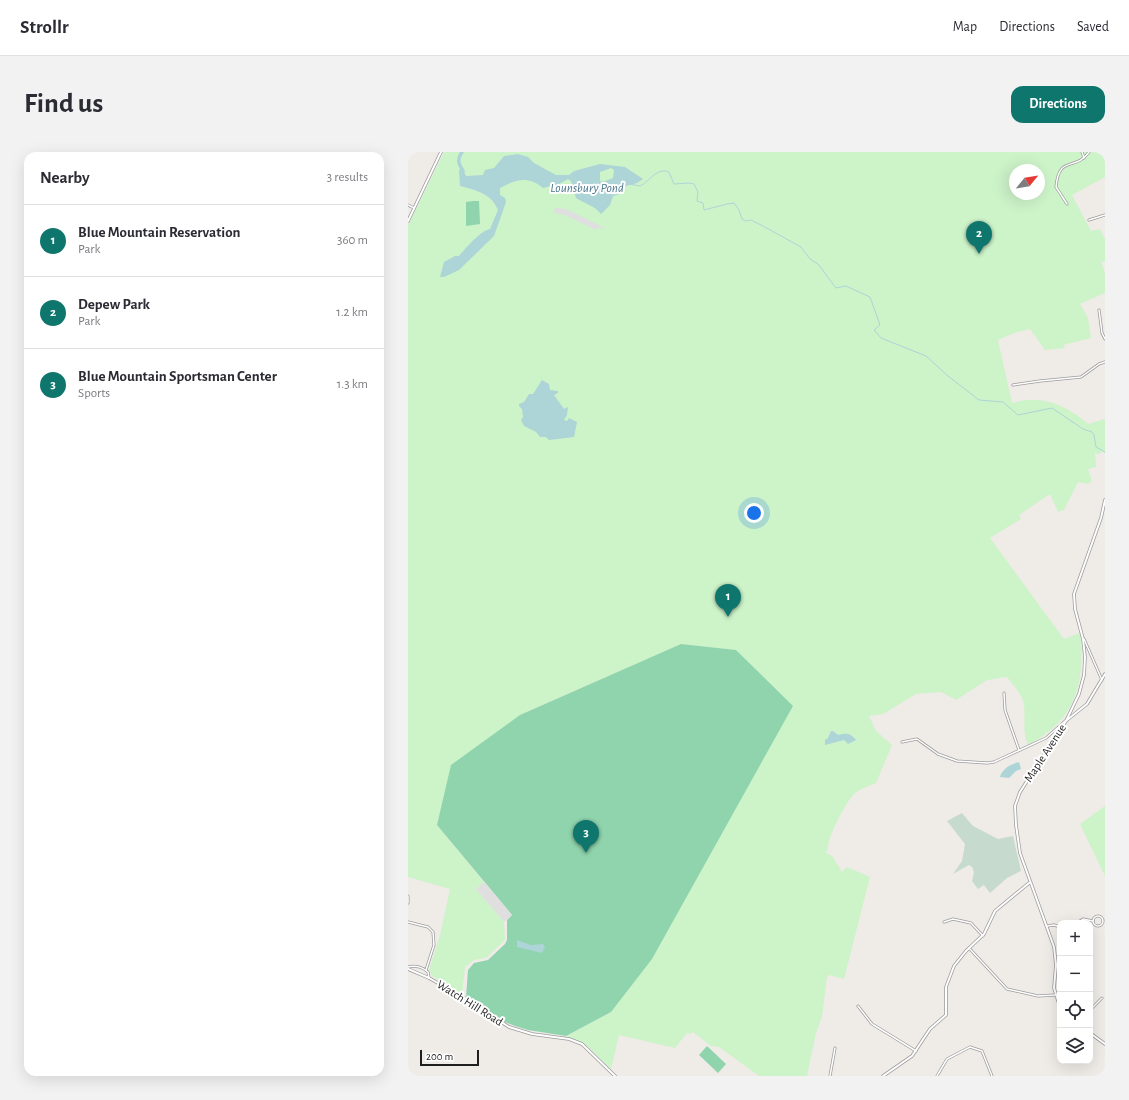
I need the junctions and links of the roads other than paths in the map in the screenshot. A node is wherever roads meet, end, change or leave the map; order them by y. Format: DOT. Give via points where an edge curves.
graph roads {
  1 [pos="441,152"];
  2 [pos="1082,152"];
  3 [pos="1089,152"];
  4 [pos="1084,158"];
  5 [pos="1067,204"];
  6 [pos="408,205"];
  7 [pos="414,208"];
  8 [pos="1105,215"];
  9 [pos="1089,220"];
  10 [pos="408,221"];
  11 [pos="1099,310"];
  12 [pos="1105,339"];
  13 [pos="1105,362"];
  14 [pos="1013,385"];
  15 [pos="1105,500"];
  16 [pos="1083,639"];
  17 [pos="1105,674"];
  18 [pos="1102,680"];
  19 [pos="1004,693"];
  20 [pos="1066,721"];
  21 [pos="902,742"];
  22 [pos="1019,750"];
  23 [pos="1030,883"];
  24 [pos="408,896"];
  25 [pos="408,904"];
  26 [pos="1093,921"];
  27 [pos="408,922"];
  28 [pos="944,922"];
  29 [pos="1047,926"];
  30 [pos="1057,926"];
  31 [pos="983,936"];
  32 [pos="969,948"];
  33 [pos="1056,965"];
  34 [pos="408,968"];
  35 [pos="426,970"];
  36 [pos="429,978"];
  37 [pos="1055,995"];
  38 [pos="1102,998"];
  39 [pos="1057,1000"];
  40 [pos="858,1006"];
  41 [pos="1093,1007"];
  42 [pos="1093,1035"];
  43 [pos="1105,1044"];
  44 [pos="835,1048"];
  45 [pos="916,1051"];
  46 [pos="615,1076"];
  47 [pos="830,1076"];
  48 [pos="883,1076"];
  49 [pos="937,1076"];
  50 [pos="992,1076"];
  1 -- 7 [label="street"];
  2 -- 4 [label="street"];
  3 -- 4 [label="street"];
  4 -- 5 [label="street" via="1063,166 1059,171 1056,187"];
  6 -- 7 [label="street"];
  7 -- 10 [label="street"];
  8 -- 9 [label="street"];
  11 -- 12 [label="street"];
  13 -- 14 [label="street" via="1096,365 1081,377"];
  15 -- 16 [label="street, Maple Avenue" via="1074,594 1075,610"];
  16 -- 18 [label="street"];
  16 -- 20 [label="street, Maple Avenue" via="1084,677"];
  17 -- 18 [label="street"];
  18 -- 20 [label="street" via="1087,704"];
  19 -- 22 [label="street" via="1005,710"];
  20 -- 22 [label="street" via="1050,736"];
  20 -- 23 [label="street, Maple Avenue" via="1017,799 1015,813 1020,853"];
  21 -- 22 [label="street" via="917,739 938,754 959,761 983,763 994,762"];
  23 -- 29 [label="street, Maple Avenue"];
  23 -- 31 [label="street" via="995,911"];
  24 -- 25 [label="street"];
  26 -- 26 [label="street" via="1098,926 1103,920 1098,916"];
  27 -- 35 [label="street" via="428,927 433,932 434,945"];
  28 -- 31 [label="street" via="953,919 971,923"];
  29 -- 30 [label="street"];
  29 -- 33 [label="street, Maple Avenue" via="1054,947"];
  31 -- 32 [label="street"];
  32 -- 37 [label="street" via="1007,989 1038,996"];
  32 -- 45 [label="street" via="954,966 947,982 946,1014 930,1029"];
  33 -- 37 [label="street, Maple Avenue"];
  34 -- 35 [label="street" via="418,967"];
  34 -- 36 [label="street, Watch Hill Road"];
  35 -- 36 [label="street"];
  36 -- 46 [label="street, Watch Hill Road" via="509,1027 582,1044"];
  37 -- 39 [label="street, Maple Avenue"];
  38 -- 41 [label="street"];
  40 -- 45 [label="street" via="872,1024"];
  42 -- 43 [label="street"];
  44 -- 47 [label="street"];
  45 -- 48 [label="street"];
  49 -- 50 [label="street" via="947,1059 970,1047 982,1051"];
}
